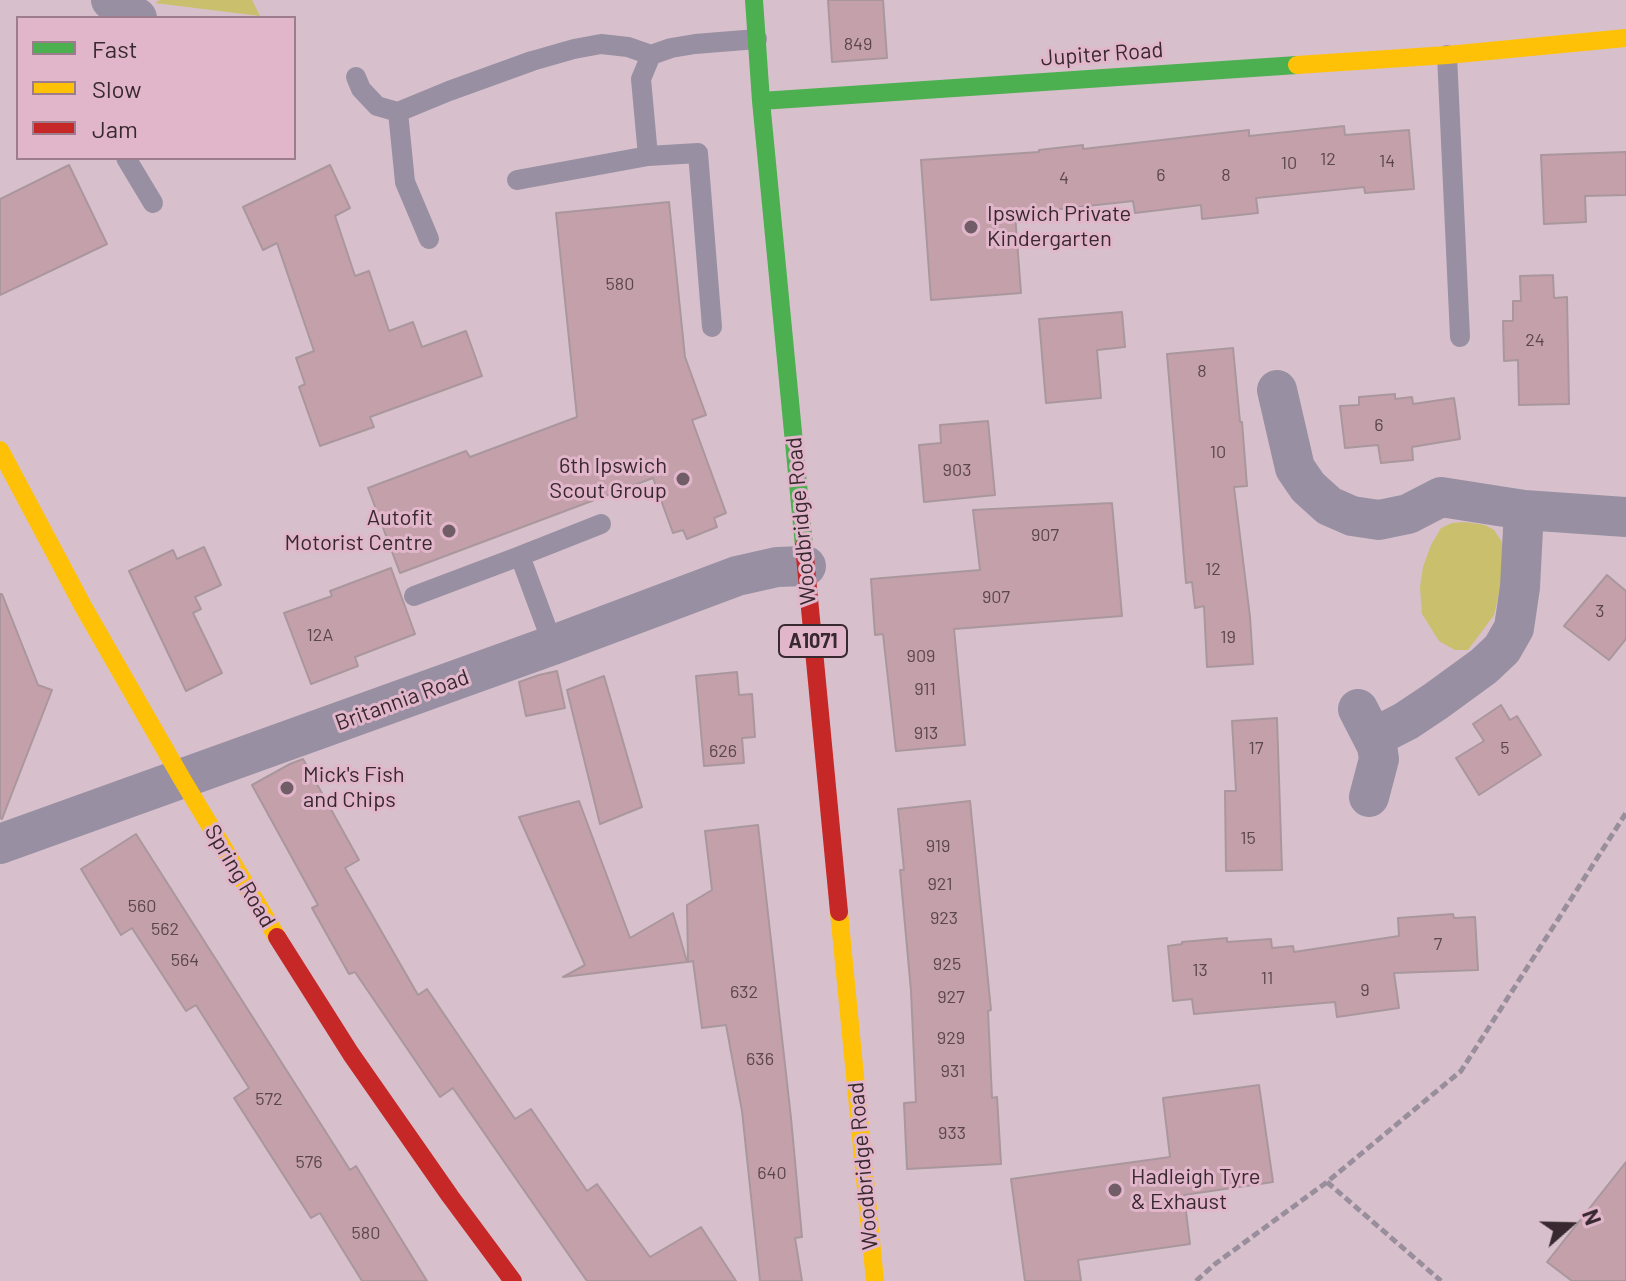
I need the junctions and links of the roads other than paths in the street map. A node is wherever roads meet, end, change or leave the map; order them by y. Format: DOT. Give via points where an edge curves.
graph roads {
  1 [pos="111,0"];
  2 [pos="754,0"];
  3 [pos="134,16"];
  4 [pos="1626,38"];
  5 [pos="757,39"];
  6 [pos="651,55"];
  7 [pos="1447,55"];
  8 [pos="356,77"];
  9 [pos="761,101"];
  10 [pos="398,112"];
  11 [pos="648,156"];
  12 [pos="127,160"];
  13 [pos="517,180"];
  14 [pos="153,203"];
  15 [pos="429,239"];
  16 [pos="712,327"];
  17 [pos="1460,337"];
  18 [pos="1277,390"];
  19 [pos="0,450"];
  20 [pos="1524,510"];
  21 [pos="1626,517"];
  22 [pos="601,524"];
  23 [pos="520,556"];
  24 [pos="806,566"];
  25 [pos="414,596"];
  26 [pos="553,645"];
  27 [pos="182,779"];
  28 [pos="1369,797"];
  29 [pos="0,844"];
  30 [pos="513,1281"];
  31 [pos="875,1281"];
  1 -- 3 [label="street"];
  2 -- 5 [label="street, Woodbridge Road / A1071"];
  4 -- 7 [label="street, Jupiter Road"];
  5 -- 6 [label="lane" via="695,44"];
  5 -- 9 [label="street, Woodbridge Road / A1071"];
  6 -- 10 [label="lane" via="601,44 574,49"];
  6 -- 11 [label="lane" via="641,79"];
  7 -- 9 [label="street, Jupiter Road"];
  7 -- 17 [label="lane"];
  8 -- 10 [label="lane" via="377,106"];
  9 -- 24 [label="street, Woodbridge Road / A1071"];
  10 -- 15 [label="lane" via="405,182"];
  11 -- 13 [label="lane"];
  11 -- 16 [label="lane" via="698,153"];
  12 -- 14 [label="lane"];
  18 -- 20 [label="street" via="1295,468 1329,506 1379,520 1408,514 1441,497"];
  19 -- 27 [label="street, Spring Road"];
  20 -- 21 [label="street"];
  20 -- 28 [label="street" via="1514,628 1484,666 1406,721 1366,724 1379,759"];
  22 -- 23 [label="lane"];
  23 -- 25 [label="lane"];
  23 -- 26 [label="lane"];
  24 -- 26 [label="street, Britannia Road" via="737,576"];
  24 -- 31 [label="street, Woodbridge Road / A1071"];
  26 -- 27 [label="street, Britannia Road"];
  27 -- 29 [label="street, Britannia Road"];
  27 -- 30 [label="street, Spring Road" via="351,1054"];
}
